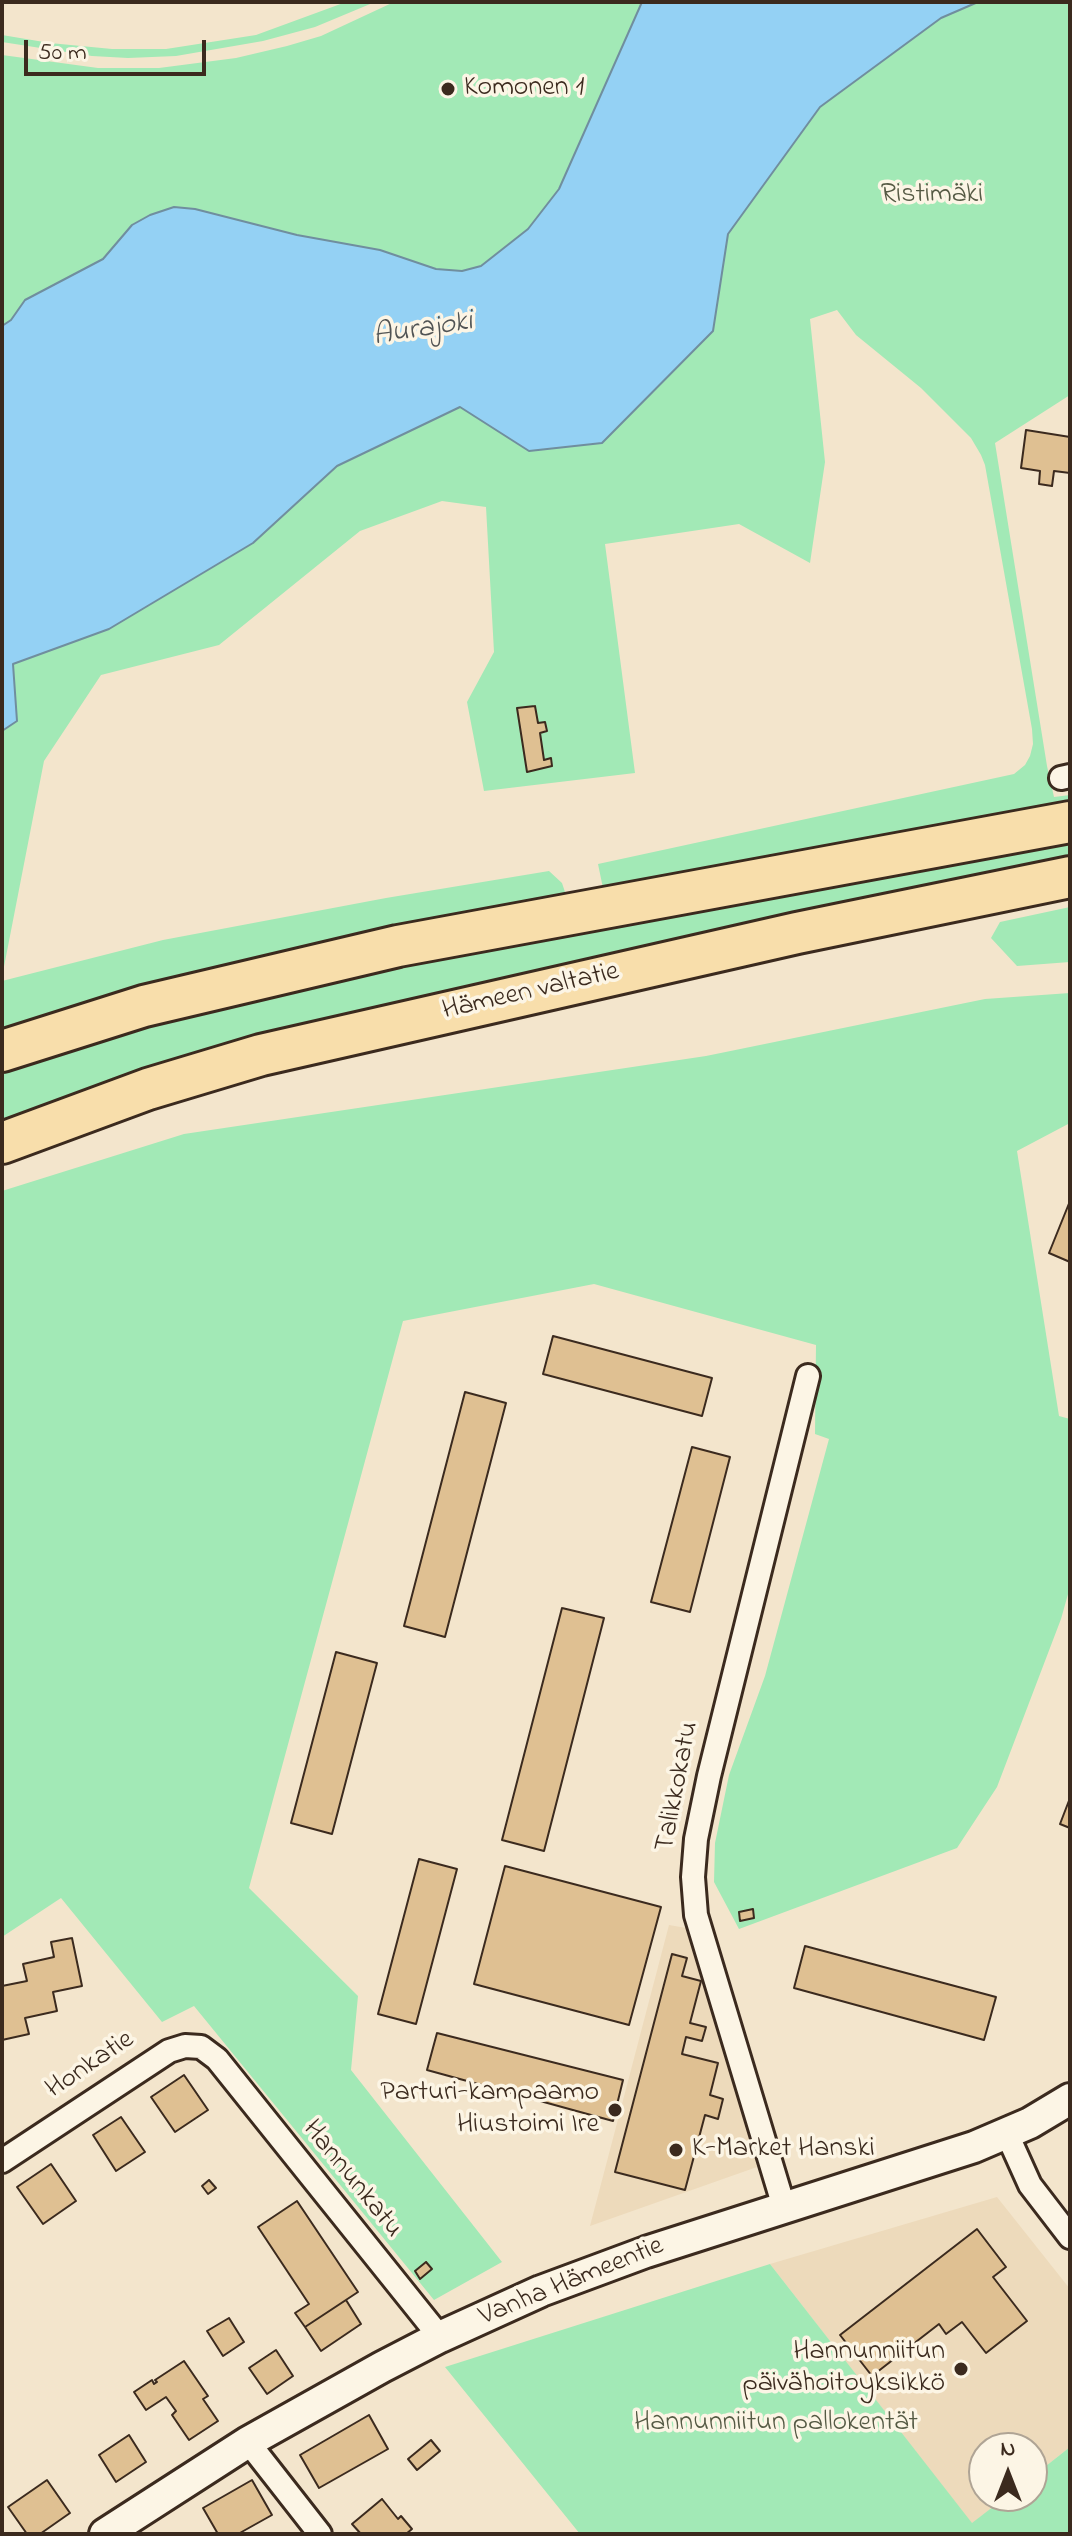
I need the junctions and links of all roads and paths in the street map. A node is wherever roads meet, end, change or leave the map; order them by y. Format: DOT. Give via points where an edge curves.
graph roads {
  1 [pos="1070,822"];
  2 [pos="1070,877"];
  3 [pos="2,1051"];
  4 [pos="2,1143"];
  5 [pos="808,1376"];
  6 [pos="217,2059"];
  7 [pos="1070,2099"];
  8 [pos="1007,2134"];
  9 [pos="2,2161"];
  10 [pos="784,2207"];
  11 [pos="1070,2237"];
  12 [pos="440,2337"];
  13 [pos="248,2442"];
  14 [pos="105,2534"];
  15 [pos="320,2534"];
  1 -- 3 [label="highway" via="398,946 144,1006"];
  2 -- 4 [label="highway, Hämeen valtatie" via="261,1055 148,1089"];
  5 -- 10 [label="street, Talikkokatu" via="709,1776 693,1877 696,1915"];
  6 -- 9 [label="street, Honkatie" via="193,2046 169,2051"];
  6 -- 12 [label="street, Hannunkatu"];
  7 -- 8 [label="street, Vanha Hämeentie"];
  8 -- 10 [label="street, Vanha Hämeentie"];
  8 -- 11 [label="street" via="1030,2185"];
  10 -- 12 [label="street, Vanha Hämeentie" via="541,2291"];
  12 -- 13 [label="street, Vanha Hämeentie"];
  13 -- 14 [label="street, Vanha Hämeentie"];
  13 -- 15 [label="street"];
}
